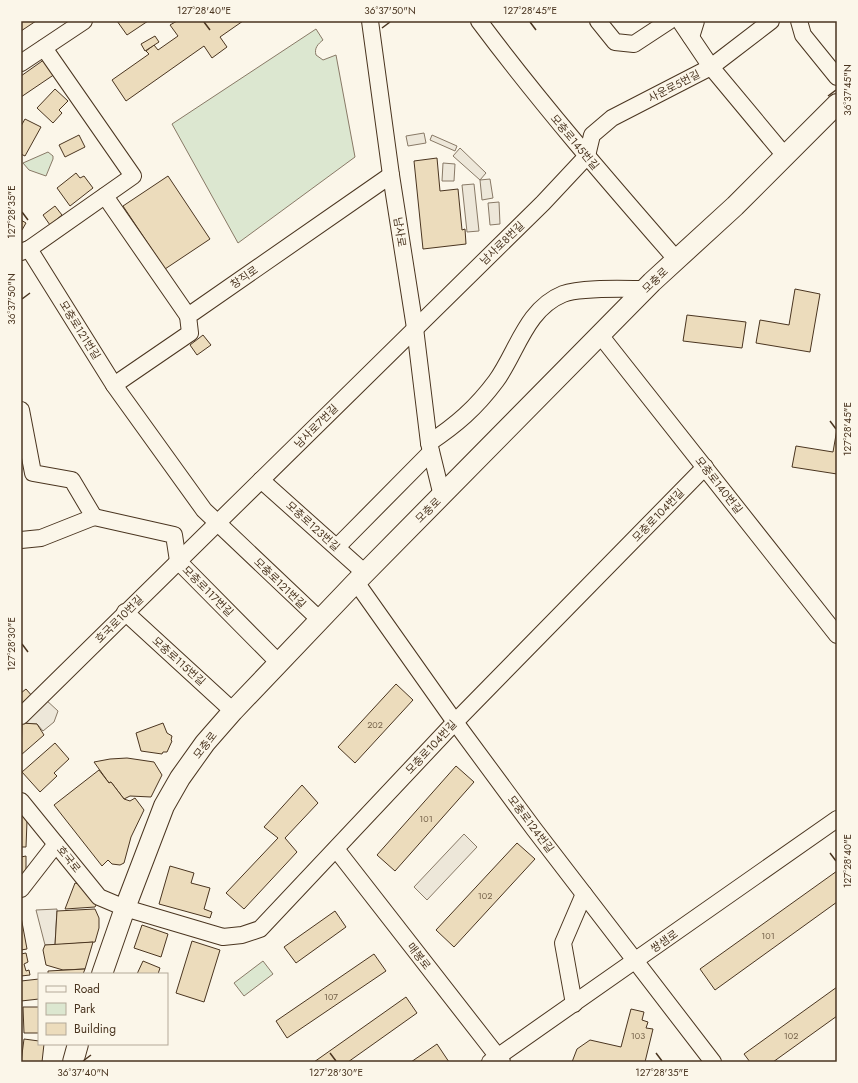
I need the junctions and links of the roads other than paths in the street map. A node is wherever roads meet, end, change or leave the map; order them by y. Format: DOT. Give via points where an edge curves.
graph roads {
  1 [pos="84,21"];
  2 [pos="370,21"];
  3 [pos="479,21"];
  4 [pos="598,21"];
  5 [pos="668,21"];
  6 [pos="680,21"];
  7 [pos="696,21"];
  8 [pos="771,21"];
  9 [pos="799,21"];
  10 [pos="691,38"];
  11 [pos="44,48"];
  12 [pos="21,63"];
  13 [pos="712,67"];
  14 [pos="837,77"];
  15 [pos="837,104"];
  16 [pos="586,156"];
  17 [pos="786,157"];
  18 [pos="390,175"];
  19 [pos="105,196"];
  20 [pos="25,251"];
  21 [pos="676,259"];
  22 [pos="645,289"];
  23 [pos="188,316"];
  24 [pos="415,328"];
  25 [pos="600,335"];
  26 [pos="114,385"];
  27 [pos="21,410"];
  28 [pos="430,448"];
  29 [pos="705,467"];
  30 [pos="262,480"];
  31 [pos="442,496"];
  32 [pos="94,517"];
  33 [pos="218,523"];
  34 [pos="21,540"];
  35 [pos="337,547"];
  36 [pos="178,561"];
  37 [pos="361,577"];
  38 [pos="125,612"];
  39 [pos="320,620"];
  40 [pos="837,634"];
  41 [pos="279,663"];
  42 [pos="233,711"];
  43 [pos="21,716"];
  44 [pos="455,722"];
  45 [pos="21,801"];
  46 [pos="837,819"];
  47 [pos="56,844"];
  48 [pos="336,849"];
  49 [pos="21,888"];
  50 [pos="584,894"];
  51 [pos="125,908"];
  52 [pos="636,960"];
  53 [pos="102,973"];
  54 [pos="574,1004"];
  55 [pos="78,1045"];
  56 [pos="497,1060"];
  57 [pos="73,1062"];
  58 [pos="713,1062"];
  1 -- 11 [label="street"];
  2 -- 18 [label="street, 남사로"];
  3 -- 16 [label="street, 모충로145번길" via="523,80"];
  4 -- 5 [label="street" via="615,42 634,44"];
  6 -- 10 [label="street"];
  7 -- 10 [label="street"];
  8 -- 13 [label="street, 사운로5번길"];
  9 -- 14 [label="street" via="803,35"];
  10 -- 13 [label="street"];
  11 -- 12 [label="street"];
  11 -- 19 [label="street, 모충로121번길" via="133,176"];
  13 -- 16 [label="street, 사운로5번길" via="612,118 592,135"];
  13 -- 17 [label="street"];
  15 -- 17 [label="main road, 모충로"];
  16 -- 21 [label="street, 모충로145번길"];
  16 -- 24 [label="street, 남사로8번길" via="543,203"];
  17 -- 21 [label="main road, 모충로"];
  18 -- 23 [label="street, 창직로"];
  18 -- 24 [label="street, 남사로"];
  19 -- 20 [label="street, 모충로121번길"];
  19 -- 23 [label="street"];
  20 -- 26 [label="street, 모충로121번길"];
  21 -- 22 [label="main road, 모충로"];
  22 -- 25 [label="main road, 모충로"];
  22 -- 28 [label="street" via="603,289 565,293 541,307 530,321 508,362 478,404"];
  23 -- 26 [label="street" via="190,333"];
  24 -- 28 [label="street, 남사로"];
  24 -- 30 [label="street, 남사로7번길"];
  25 -- 29 [label="street, 모충로140번길"];
  25 -- 31 [label="main road, 모충로"];
  26 -- 33 [label="street, 모충로121번길" via="204,510"];
  27 -- 32 [label="street" via="33,474 72,480"];
  28 -- 31 [label="street, 남사로"];
  28 -- 35 [label="street"];
  29 -- 40 [label="street, 모충로140번길"];
  29 -- 44 [label="street, 모충로104번길"];
  30 -- 33 [label="street, 남사로7번길"];
  30 -- 35 [label="street, 모충로123번길"];
  31 -- 37 [label="main road, 모충로"];
  32 -- 34 [label="street" via="41,538"];
  32 -- 36 [label="street, 모충로117번길" via="174,535"];
  33 -- 36 [label="street, 호국로10번길"];
  33 -- 39 [label="street, 모충로121번길"];
  35 -- 37 [label="street, 모충로123번길"];
  36 -- 38 [label="street, 호국로10번길"];
  36 -- 41 [label="street, 모충로117번길"];
  37 -- 39 [label="main road, 모충로"];
  37 -- 44 [label="street, 모충로124번길"];
  38 -- 42 [label="street, 모충로115번길"];
  38 -- 43 [label="street, 호국로10번길"];
  39 -- 41 [label="main road, 모충로"];
  41 -- 42 [label="main road, 모충로"];
  42 -- 51 [label="main road, 모충로" via="200,749 164,806"];
  44 -- 48 [label="street, 모충로104번길"];
  44 -- 50 [label="street, 모충로124번길"];
  45 -- 47 [label="street, 호국로"];
  46 -- 52 [label="street, 쌍샘로"];
  47 -- 49 [label="street"];
  47 -- 51 [label="street, 호국로" via="99,897"];
  48 -- 51 [label="street, 모충로104번길" via="260,930 223,937"];
  48 -- 56 [label="street, 매봉로"];
  50 -- 52 [label="street, 모충로124번길"];
  50 -- 54 [label="street" via="563,943"];
  51 -- 53 [label="main road, 모충로"];
  52 -- 54 [label="street, 쌍샘로"];
  52 -- 58 [label="street, 모충로124번길"];
  54 -- 56 [label="street, 쌍샘로"];
  55 -- 57 [label="main road"];
}
